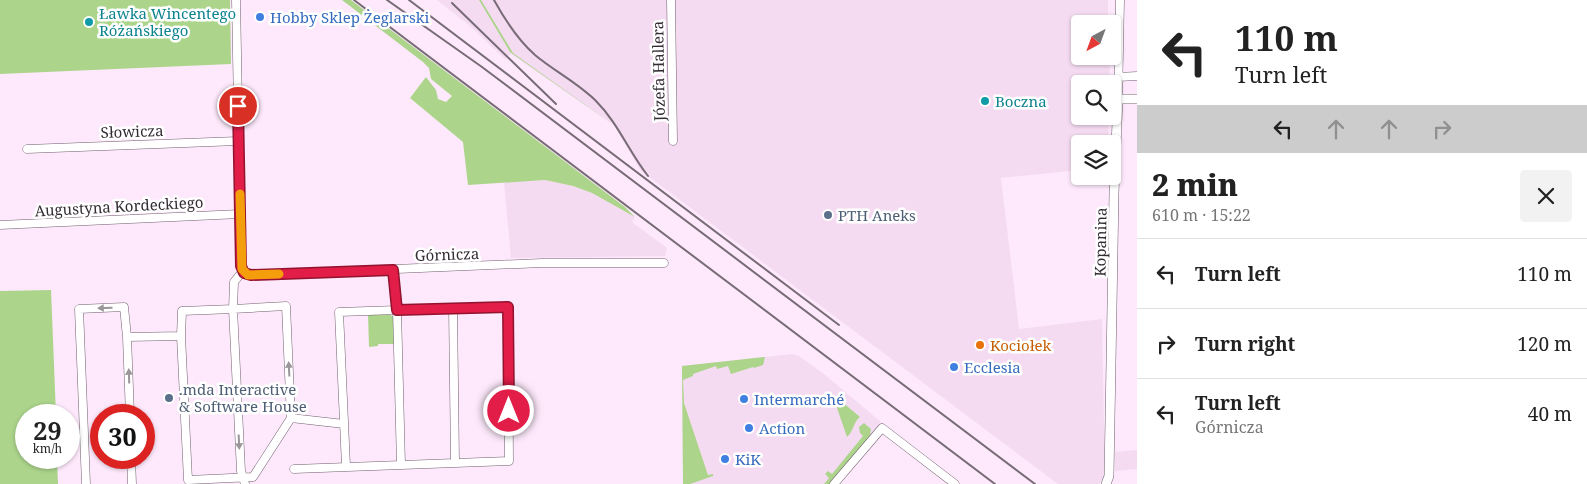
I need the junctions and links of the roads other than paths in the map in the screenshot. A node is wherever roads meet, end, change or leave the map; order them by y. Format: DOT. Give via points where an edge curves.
graph roads {
  1 [pos="236,0"];
  2 [pos="671,0"];
  3 [pos="1120,0"];
  4 [pos="1118,75"];
  5 [pos="1137,76"];
  6 [pos="1121,77"];
  7 [pos="1121,99"];
  8 [pos="1137,99"];
  9 [pos="1117,125"];
  10 [pos="238,141"];
  11 [pos="673,141"];
  12 [pos="27,148"];
  13 [pos="240,214"];
  14 [pos="0,225"];
  15 [pos="664,263"];
  16 [pos="393,270"];
  17 [pos="243,271"];
  18 [pos="453,308"];
  19 [pos="233,309"];
  20 [pos="397,310"];
  21 [pos="181,336"];
  22 [pos="127,337"];
  23 [pos="130,404"];
  24 [pos="291,418"];
  25 [pos="344,424"];
  26 [pos="455,462"];
  27 [pos="401,465"];
  28 [pos="346,466"];
  29 [pos="131,469"];
  30 [pos="294,469"];
  31 [pos="244,481"];
  32 [pos="188,482"];
  33 [pos="86,484"];
  34 [pos="132,484"];
  35 [pos="834,484"];
  36 [pos="955,484"];
  37 [pos="1106,484"];
  1 -- 10 [label="street"];
  2 -- 11 [label="street, Józefa Hallera"];
  3 -- 4 [label="street, Kopanina"];
  5 -- 6 [label="street"];
  7 -- 8 [label="street"];
  9 -- 37 [label="street, Kopanina" via="1109,476"];
  10 -- 12 [label="street, Słowicza"];
  10 -- 13 [label="street"];
  13 -- 14 [label="street, Augustyna Kordeckiego"];
  13 -- 17 [label="street"];
  15 -- 16 [label="street, Górnicza"];
  16 -- 17 [label="street, Górnicza" via="251,275"];
  16 -- 20 [label="street"];
  17 -- 19 [label="street" via="234,282"];
  18 -- 20 [label="street"];
  18 -- 26 [label="street"];
  18 -- 26 [label="street" via="508,307 510,461"];
  19 -- 21 [label="street" via="182,311"];
  24 -- 19 [label="street, one-way" via="286,306"];
  19 -- 31 [label="street, one-way"];
  20 -- 25 [label="street" via="339,312"];
  20 -- 27 [label="street"];
  21 -- 22 [label="street"];
  21 -- 32 [label="street"];
  23 -- 22 [label="street, one-way"];
  22 -- 33 [label="street, one-way" via="124,307 79,309"];
  24 -- 25 [label="street"];
  24 -- 31 [label="street" via="253,477"];
  25 -- 28 [label="street"];
  26 -- 27 [label="street"];
  27 -- 28 [label="street"];
  28 -- 30 [label="street"];
  29 -- 34 [label="street"];
  31 -- 32 [label="street"];
  35 -- 36 [label="street" via="882,428"];
}
